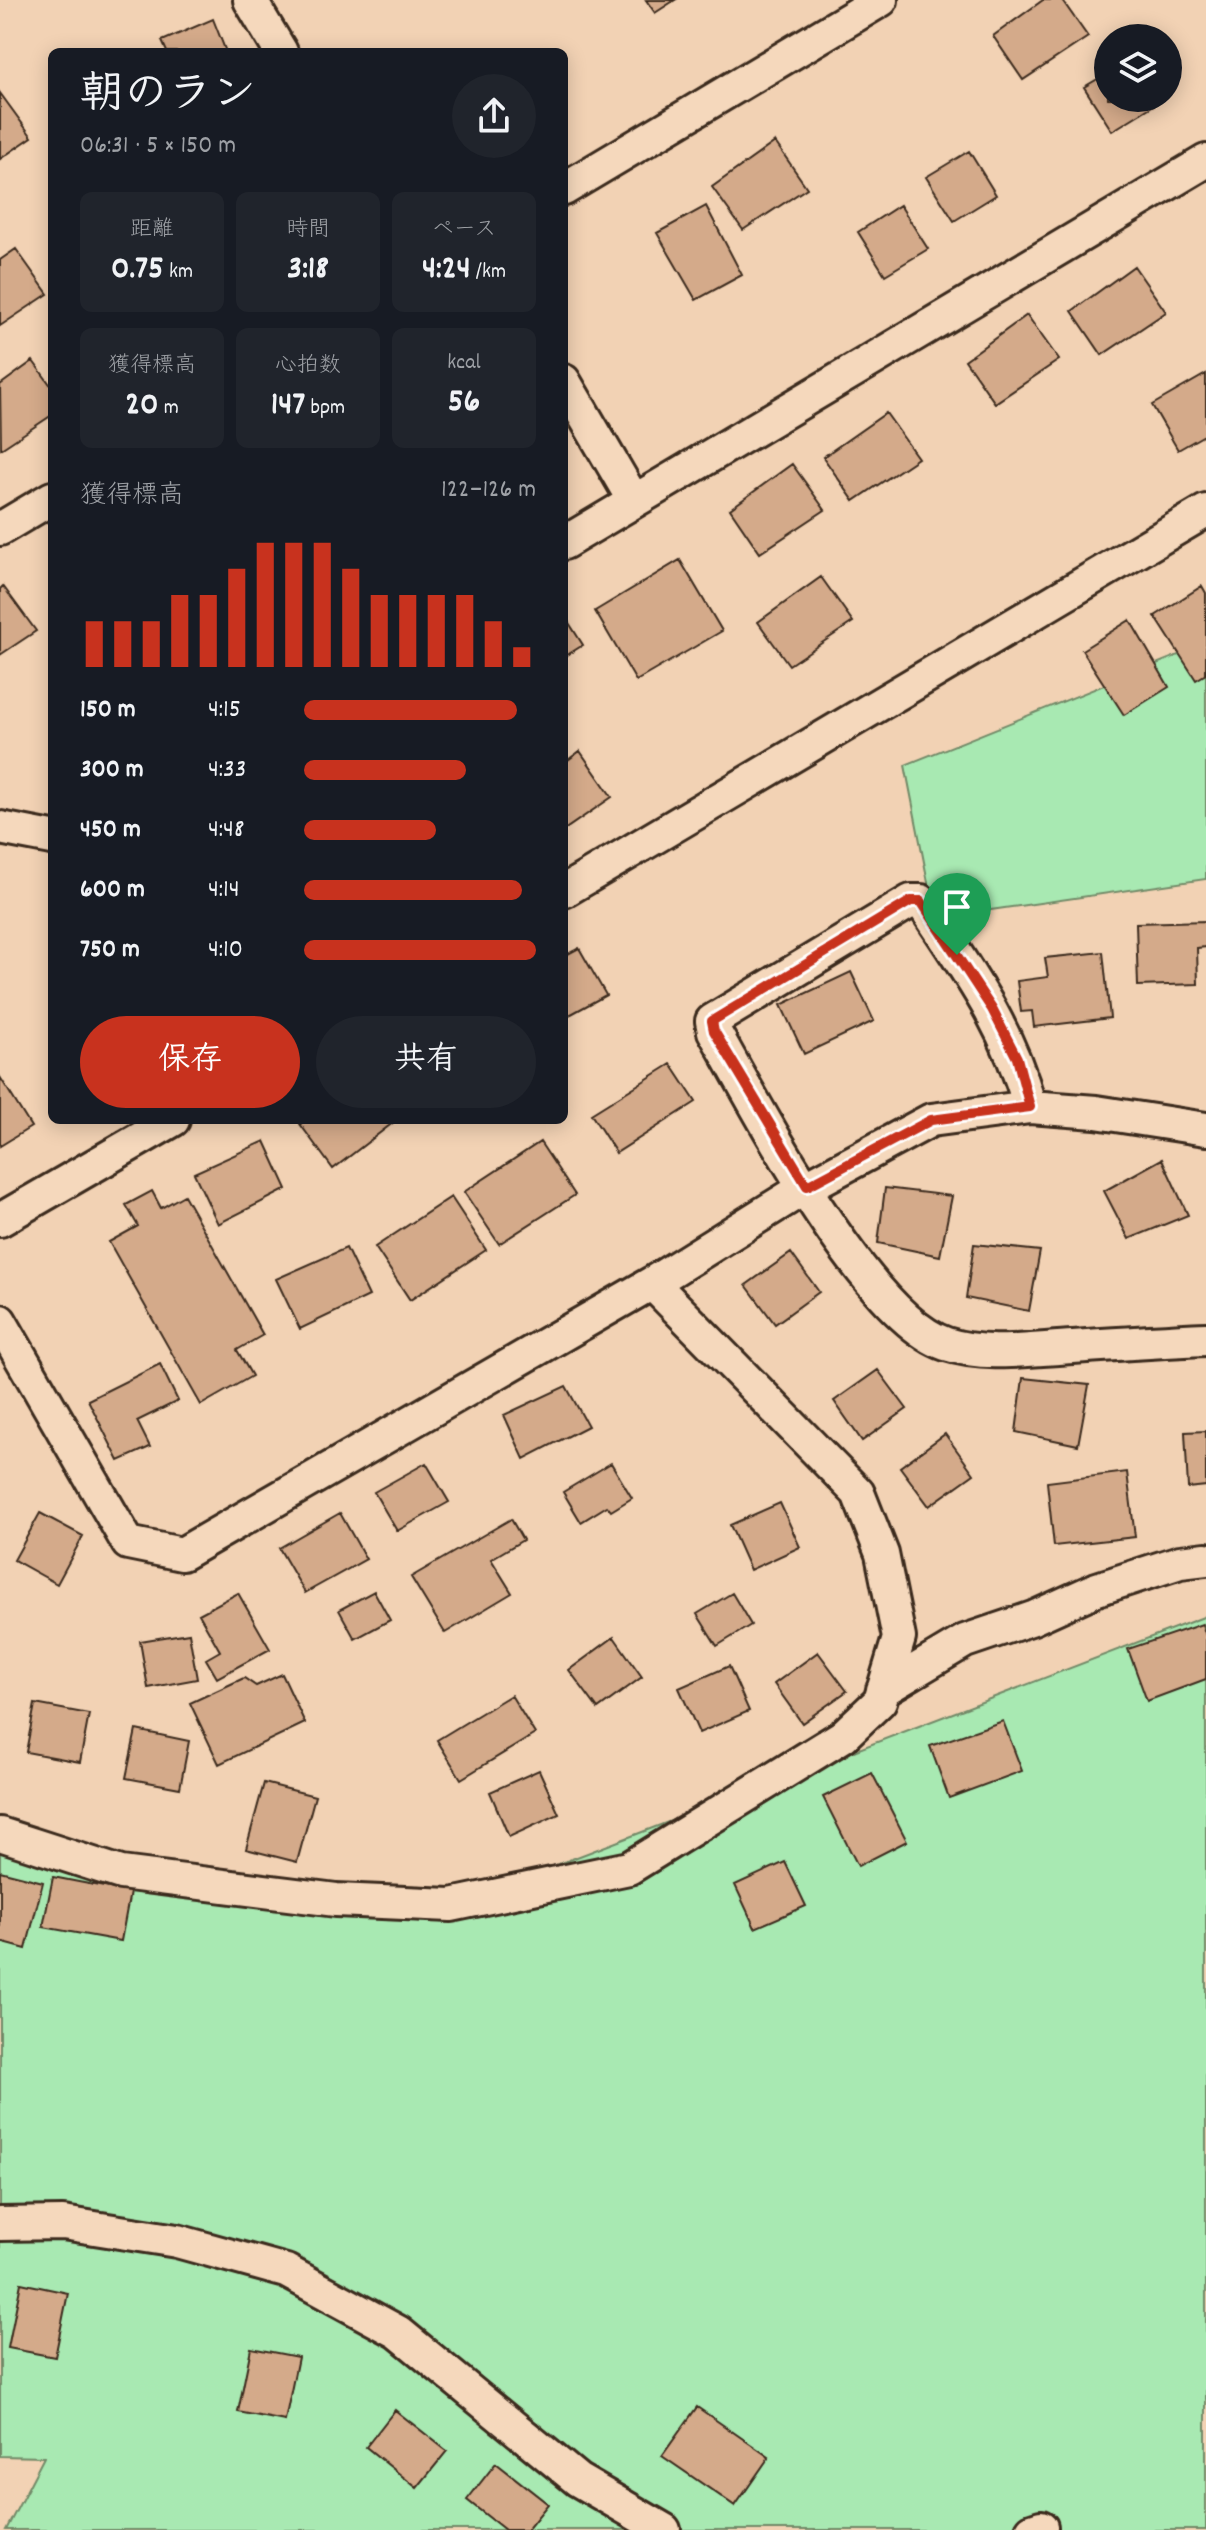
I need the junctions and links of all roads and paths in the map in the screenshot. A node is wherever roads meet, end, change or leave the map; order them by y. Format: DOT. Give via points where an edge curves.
graph roads {
  1 [pos="250,0"];
  2 [pos="881,0"];
  3 [pos="279,48"];
  4 [pos="1206,161"];
  5 [pos="568,187"];
  6 [pos="568,388"];
  7 [pos="48,500"];
  8 [pos="634,501"];
  9 [pos="1202,522"];
  10 [pos="0,529"];
  11 [pos="568,541"];
  12 [pos="0,828"];
  13 [pos="48,837"];
  14 [pos="568,889"];
  15 [pos="1030,1107"];
  16 [pos="166,1124"];
  17 [pos="1206,1129"];
  18 [pos="807,1186"];
  19 [pos="0,1220"];
  20 [pos="652,1283"];
  21 [pos="0,1321"];
  22 [pos="1206,1339"];
  23 [pos="1206,1559"];
  24 [pos="883,1690"];
  25 [pos="0,1834"];
  26 [pos="0,2224"];
  27 [pos="664,2530"];
  1 -- 3 [label="street"];
  2 -- 5 [label="street"];
  4 -- 8 [label="street"];
  6 -- 8 [label="street"];
  7 -- 10 [label="street"];
  8 -- 11 [label="street"];
  9 -- 14 [label="street"];
  12 -- 13 [label="street"];
  15 -- 17 [label="street"];
  15 -- 18 [label="street" via="931,1120"];
  15 -- 18 [label="street" via="1017,1058 992,1009 921,901 911,901 712,1021"];
  16 -- 19 [label="street"];
  18 -- 20 [label="street"];
  18 -- 22 [label="street" via="863,1273 897,1312 945,1343 1021,1350"];
  20 -- 21 [label="street" via="182,1554 128,1543"];
  20 -- 24 [label="street" via="858,1493 882,1554 899,1638"];
  23 -- 24 [label="street" via="1180,1562 1097,1589 965,1641"];
  24 -- 25 [label="street" via="880,1701 843,1736 629,1868 451,1905 336,1900 121,1873"];
  26 -- 27 [label="street" via="63,2223 177,2241 286,2271 398,2332 578,2480"];
}
